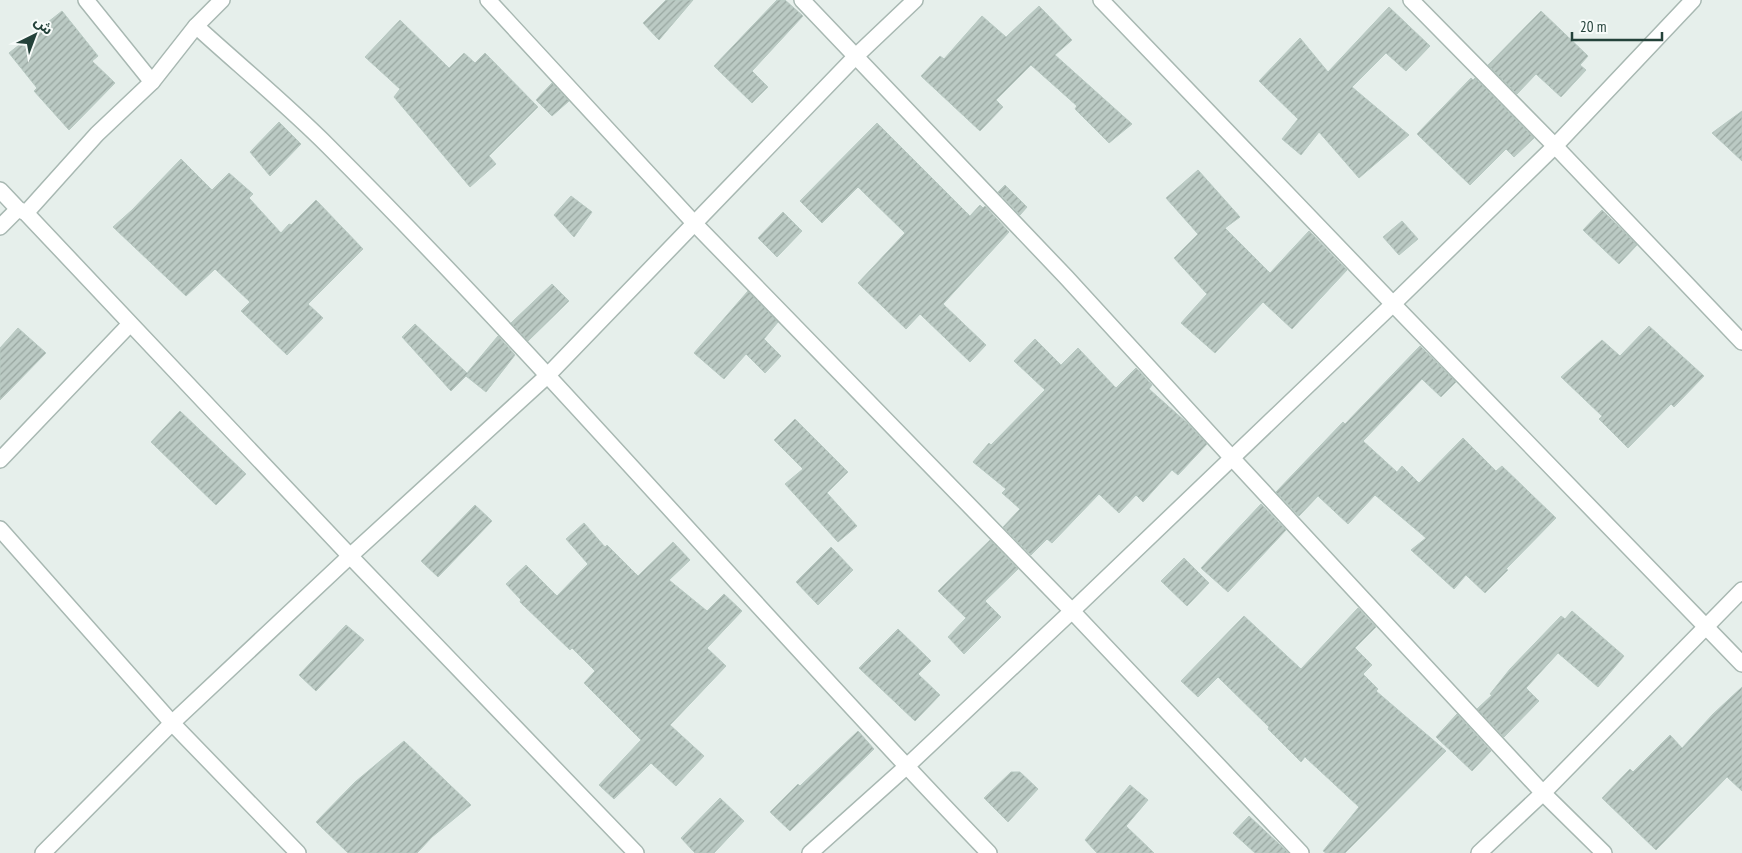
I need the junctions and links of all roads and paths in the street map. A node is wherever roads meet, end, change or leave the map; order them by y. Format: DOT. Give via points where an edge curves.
graph roads {
  1 [pos="86,0"];
  2 [pos="222,0"];
  3 [pos="488,0"];
  4 [pos="802,0"];
  5 [pos="916,0"];
  6 [pos="1101,0"];
  7 [pos="1411,0"];
  8 [pos="1693,0"];
  9 [pos="196,26"];
  10 [pos="856,56"];
  11 [pos="152,82"];
  12 [pos="1555,146"];
  13 [pos="0,190"];
  14 [pos="22,211"];
  15 [pos="695,224"];
  16 [pos="0,227"];
  17 [pos="1392,304"];
  18 [pos="130,324"];
  19 [pos="1742,342"];
  20 [pos="547,376"];
  21 [pos="1232,458"];
  22 [pos="0,460"];
  23 [pos="0,529"];
  24 [pos="350,556"];
  25 [pos="1742,590"];
  26 [pos="1072,611"];
  27 [pos="1706,626"];
  28 [pos="1742,664"];
  29 [pos="172,723"];
  30 [pos="906,767"];
  31 [pos="1543,793"];
  32 [pos="43,853"];
  33 [pos="298,853"];
  34 [pos="636,853"];
  35 [pos="810,853"];
  36 [pos="989,853"];
  37 [pos="1301,853"];
  38 [pos="1479,853"];
  39 [pos="1604,853"];
  1 -- 11 [label="street"];
  2 -- 9 [label="street"];
  3 -- 15 [label="street"];
  4 -- 10 [label="street"];
  5 -- 10 [label="street"];
  6 -- 17 [label="street"];
  7 -- 12 [label="street"];
  8 -- 12 [label="street"];
  9 -- 11 [label="street"];
  9 -- 20 [label="street" via="326,144"];
  10 -- 15 [label="street"];
  10 -- 21 [label="street"];
  11 -- 14 [label="street"];
  12 -- 17 [label="street"];
  12 -- 19 [label="street"];
  13 -- 14 [label="street"];
  14 -- 16 [label="street"];
  14 -- 18 [label="street"];
  15 -- 20 [label="street"];
  15 -- 26 [label="street"];
  17 -- 21 [label="street"];
  17 -- 27 [label="street"];
  18 -- 22 [label="street"];
  18 -- 24 [label="street"];
  20 -- 24 [label="street"];
  20 -- 30 [label="street"];
  21 -- 26 [label="street"];
  21 -- 31 [label="street"];
  23 -- 29 [label="street"];
  24 -- 29 [label="street"];
  24 -- 34 [label="street"];
  25 -- 27 [label="street"];
  26 -- 30 [label="street"];
  26 -- 37 [label="street"];
  27 -- 28 [label="street"];
  27 -- 31 [label="street"];
  29 -- 32 [label="street"];
  29 -- 33 [label="street"];
  30 -- 35 [label="street"];
  30 -- 36 [label="street"];
  31 -- 38 [label="street"];
  31 -- 39 [label="street"];
}
